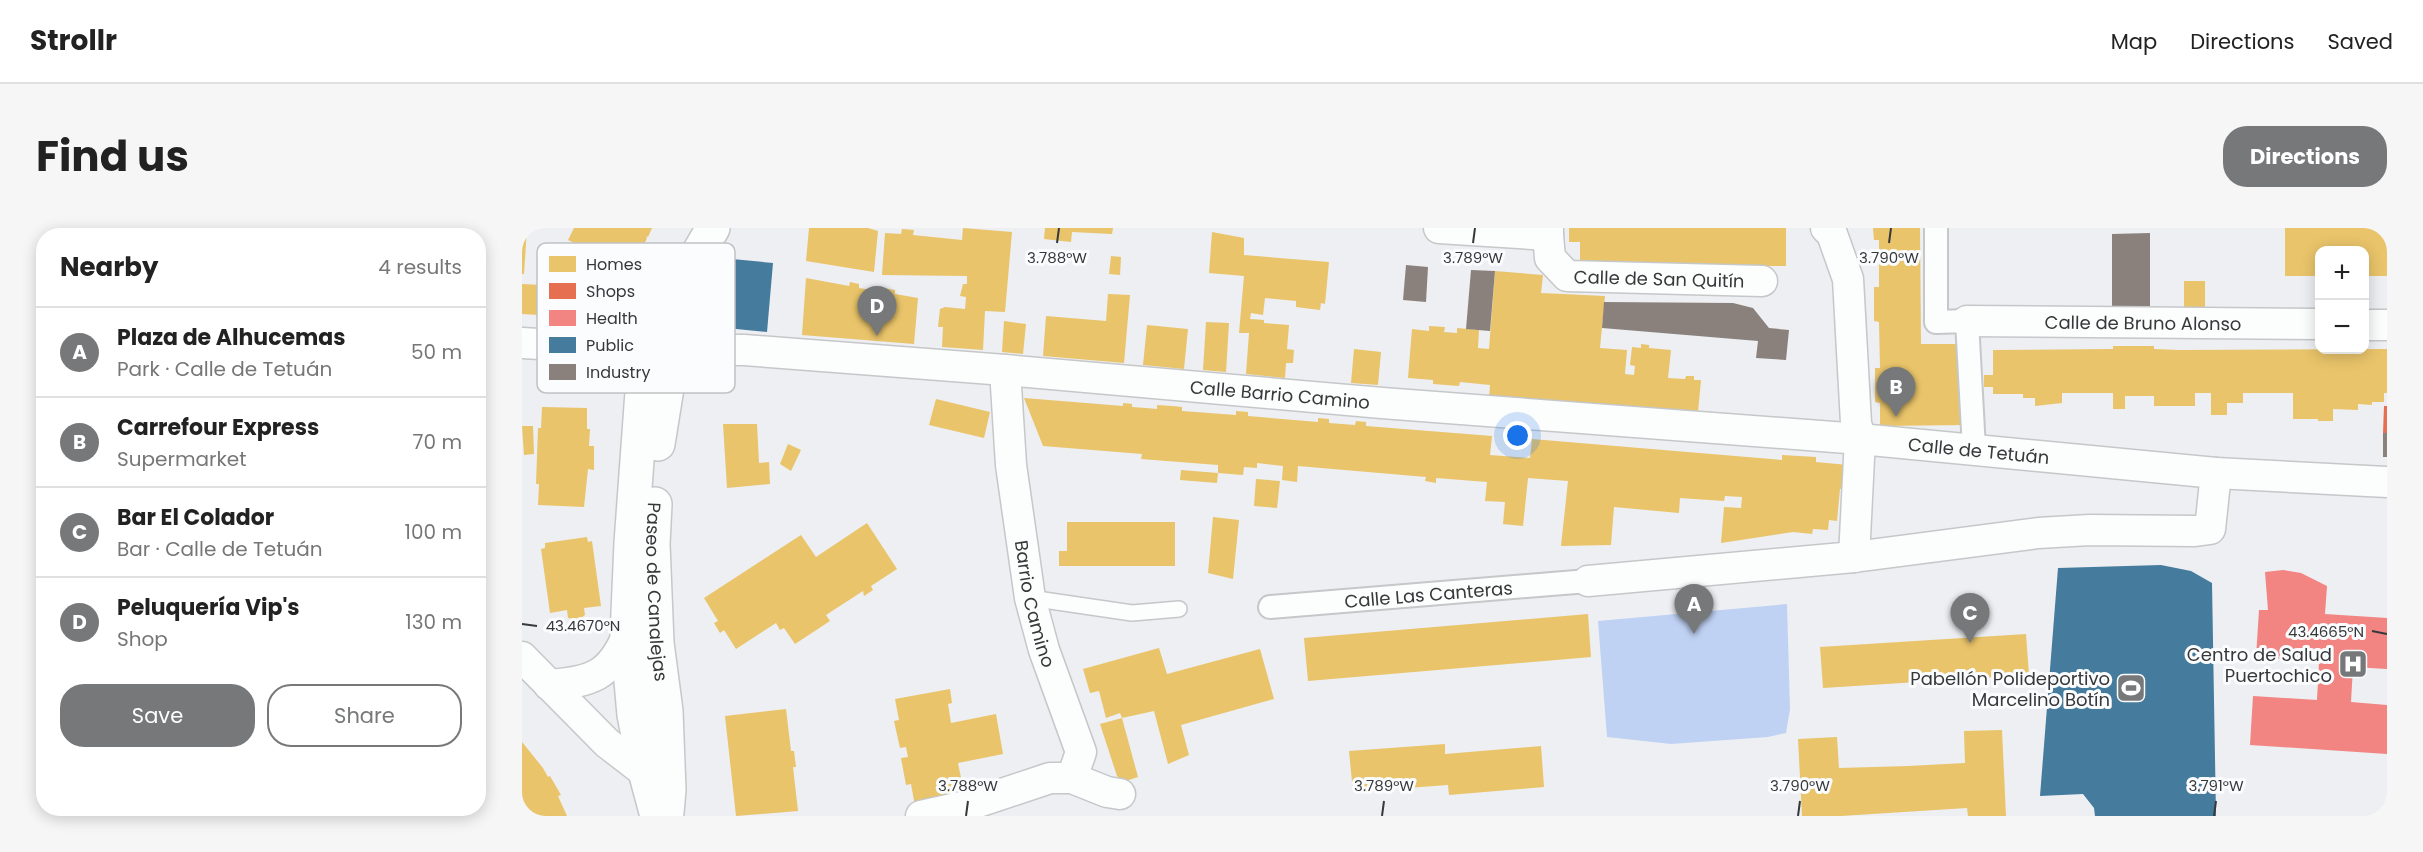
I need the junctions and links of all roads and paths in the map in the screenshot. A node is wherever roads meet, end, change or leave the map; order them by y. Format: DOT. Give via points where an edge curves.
graph roads {
  1 [pos="713,228"];
  2 [pos="1438,228"];
  3 [pos="1826,228"];
  4 [pos="1936,228"];
  5 [pos="1548,232"];
  6 [pos="704,243"];
  7 [pos="1762,281"];
  8 [pos="1967,321"];
  9 [pos="2315,324"];
  10 [pos="2369,325"];
  11 [pos="2387,325"];
  12 [pos="522,343"];
  13 [pos="537,344"];
  14 [pos="735,350"];
  15 [pos="1005,370"];
  16 [pos="643,393"];
  17 [pos="666,393"];
  18 [pos="1860,439"];
  19 [pos="1974,450"];
  20 [pos="2216,473"];
  21 [pos="2387,482"];
  22 [pos="1854,557"];
  23 [pos="1588,581"];
  24 [pos="1030,598"];
  25 [pos="1270,607"];
  26 [pos="1179,609"];
  27 [pos="627,636"];
  28 [pos="522,657"];
  29 [pos="549,685"];
  30 [pos="1072,778"];
  31 [pos="1120,794"];
  32 [pos="660,799"];
  33 [pos="921,816"];
  1 -- 6 [label="street, Paseo de Canalejas"];
  2 -- 5 [label="street, Calle de San Quitín"];
  3 -- 18 [label="street" via="1832,234 1848,279"];
  4 -- 8 [label="street, Calle de Bruno Alonso" via="1936,322"];
  5 -- 7 [label="street, Calle de San Quitín" via="1550,258 1567,276"];
  8 -- 9 [label="street, Calle de Bruno Alonso"];
  8 -- 19 [label="street"];
  10 -- 11 [label="street"];
  12 -- 13 [label="street, Calle Barrio Camino"];
  14 -- 15 [label="street, Calle Barrio Camino"];
  15 -- 18 [label="street, Calle Barrio Camino"];
  15 -- 24 [label="street, Barrio Camino" via="1011,465"];
  16 -- 27 [label="street, Paseo de Canalejas"];
  17 -- 32 [label="street, Paseo de Canalejas" via="657,457 654,566 657,643 666,711"];
  18 -- 19 [label="street, Calle de Tetuán"];
  18 -- 22 [label="street"];
  19 -- 20 [label="street, Calle de Tetuán"];
  20 -- 21 [label="street, Calle de Tetuán"];
  20 -- 22 [label="street" via="2210,529 2038,533"];
  22 -- 23 [label="street"];
  23 -- 25 [label="street, Calle Las Canteras"];
  24 -- 26 [label="lane" via="1132,613"];
  24 -- 30 [label="street, Barrio Camino" via="1044,650 1081,752"];
  27 -- 29 [label="street, Paseo de Canalejas" via="618,657 601,673 573,683"];
  27 -- 32 [label="street, Paseo de Canalejas" via="634,715"];
  28 -- 29 [label="street"];
  29 -- 32 [label="street"];
  30 -- 31 [label="street"];
  30 -- 33 [label="street" via="1050,778 966,806"];
}
